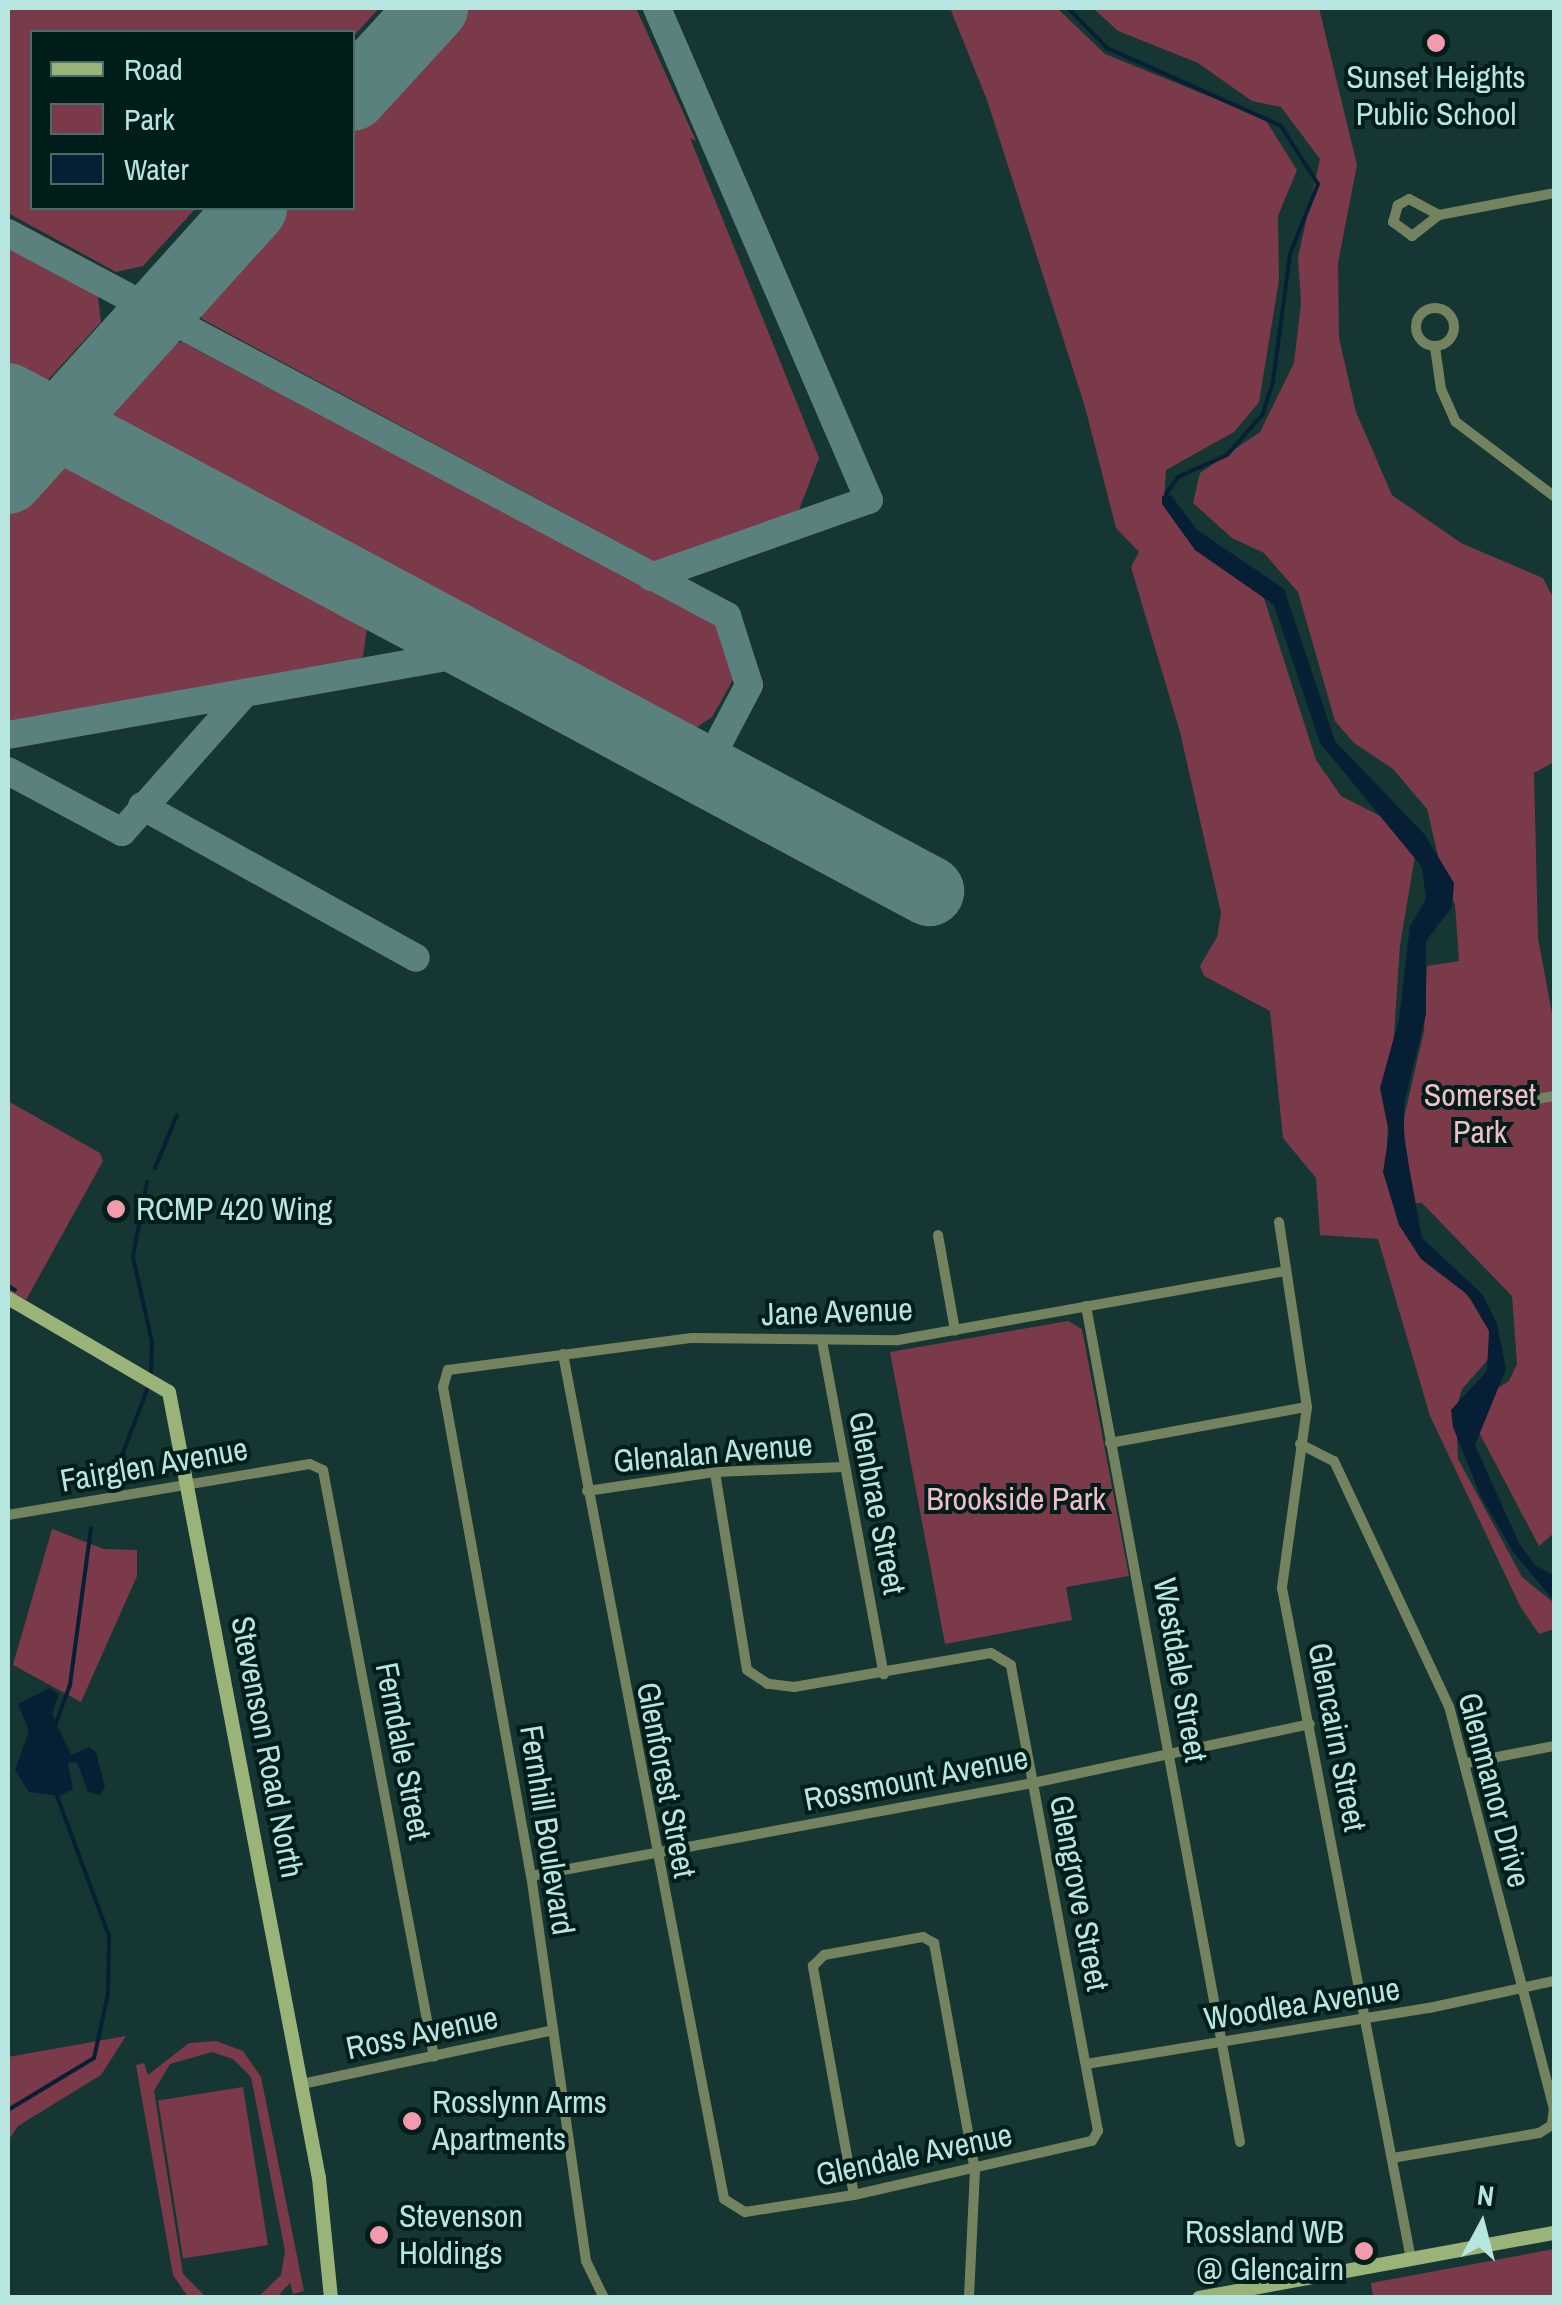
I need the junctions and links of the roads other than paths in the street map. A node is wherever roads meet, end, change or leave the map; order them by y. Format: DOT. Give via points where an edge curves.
graph roads {
  1 [pos="1554,193"];
  2 [pos="1439,215"];
  3 [pos="1436,347"];
  4 [pos="1554,496"];
  5 [pos="1554,1096"];
  6 [pos="1536,1099"];
  7 [pos="1279,1222"];
  8 [pos="938,1235"];
  9 [pos="1285,1270"];
  10 [pos="8,1298"];
  11 [pos="1086,1306"];
  12 [pos="956,1330"];
  13 [pos="822,1342"];
  14 [pos="563,1354"];
  15 [pos="448,1370"];
  16 [pos="1308,1407"];
  17 [pos="1110,1443"];
  18 [pos="1300,1444"];
  19 [pos="310,1464"];
  20 [pos="844,1467"];
  21 [pos="715,1472"];
  22 [pos="187,1486"];
  23 [pos="587,1491"];
  24 [pos="8,1515"];
  25 [pos="884,1674"];
  26 [pos="1310,1724"];
  27 [pos="1554,1746"];
  28 [pos="1167,1752"];
  29 [pos="1467,1763"];
  30 [pos="1034,1784"];
  31 [pos="654,1853"];
  32 [pos="531,1876"];
  33 [pos="1554,1981"];
  34 [pos="1525,1986"];
  35 [pos="1363,2016"];
  36 [pos="552,2030"];
  37 [pos="1226,2042"];
  38 [pos="434,2056"];
  39 [pos="1086,2064"];
  40 [pos="302,2084"];
  41 [pos="1098,2130"];
  42 [pos="1240,2142"];
  43 [pos="1393,2158"];
  44 [pos="975,2170"];
  45 [pos="854,2195"];
  46 [pos="734,2211"];
  47 [pos="1554,2234"];
  48 [pos="1411,2259"];
  49 [pos="331,2298"];
  50 [pos="604,2298"];
  51 [pos="969,2298"];
  52 [pos="1198,2298"];
  1 -- 2 [label="street"];
  2 -- 2 [label="street" via="1412,236 1394,222 1394,210 1409,199"];
  3 -- 4 [label="street" via="1441,389 1456,422"];
  5 -- 6 [label="street"];
  7 -- 9 [label="street, Glencairn Street"];
  8 -- 12 [label="street"];
  9 -- 11 [label="street, Jane Avenue"];
  9 -- 16 [label="street, Glencairn Street"];
  10 -- 22 [label="street, Stevenson Road North" via="169,1392"];
  11 -- 12 [label="street, Jane Avenue"];
  11 -- 17 [label="street, Westdale Street"];
  12 -- 13 [label="street, Jane Avenue"];
  13 -- 14 [label="street, Jane Avenue" via="692,1338"];
  13 -- 20 [label="street, Glenbrae Street"];
  14 -- 15 [label="street, Jane Avenue"];
  14 -- 23 [label="street, Glenforest Street"];
  15 -- 32 [label="street, Fernhill Boulevard" via="444,1387"];
  16 -- 17 [label="street"];
  16 -- 18 [label="street, Glencairn Street"];
  17 -- 28 [label="street, Westdale Street"];
  18 -- 26 [label="street, Glencairn Street" via="1282,1588"];
  18 -- 29 [label="street, Glenmanor Drive" via="1334,1460 1449,1706"];
  19 -- 22 [label="street, Fairglen Avenue"];
  19 -- 38 [label="street, Ferndale Street" via="326,1477"];
  20 -- 21 [label="street, Glenalan Avenue"];
  20 -- 25 [label="street, Glenbrae Street"];
  21 -- 23 [label="street, Glenalan Avenue"];
  21 -- 25 [label="street" via="748,1670 768,1684 794,1687"];
  22 -- 24 [label="street, Fairglen Avenue"];
  22 -- 40 [label="street, Stevenson Road North"];
  23 -- 31 [label="street, Glenforest Street"];
  25 -- 30 [label="street, Glengrove Street" via="991,1653 1011,1665"];
  26 -- 28 [label="street, Rossmount Avenue"];
  26 -- 35 [label="street, Glencairn Street"];
  27 -- 29 [label="street"];
  28 -- 30 [label="street, Rossmount Avenue"];
  28 -- 37 [label="street, Westdale Street"];
  29 -- 34 [label="street, Glenmanor Drive"];
  30 -- 31 [label="street, Rossmount Avenue"];
  30 -- 39 [label="street, Glengrove Street"];
  31 -- 32 [label="street, Rossmount Avenue"];
  31 -- 46 [label="street, Glenforest Street" via="724,2199"];
  32 -- 36 [label="street, Fernhill Boulevard"];
  33 -- 34 [label="street, Woodlea Avenue"];
  34 -- 35 [label="street, Woodlea Avenue"];
  34 -- 43 [label="street, Glenmanor Drive" via="1548,2072 1552,2125 1539,2133"];
  35 -- 37 [label="street, Woodlea Avenue"];
  35 -- 43 [label="street, Glencairn Street"];
  36 -- 38 [label="street, Ross Avenue"];
  36 -- 50 [label="street, Fernhill Boulevard" via="586,2261"];
  37 -- 39 [label="street, Woodlea Avenue"];
  37 -- 42 [label="street, Westdale Street"];
  38 -- 40 [label="street, Ross Avenue"];
  39 -- 41 [label="street, Glengrove Street"];
  40 -- 49 [label="street, Stevenson Road North"];
  41 -- 44 [label="street, Glendale Avenue" via="1092,2141"];
  43 -- 48 [label="street, Glencairn Street"];
  44 -- 45 [label="street, Glendale Avenue"];
  44 -- 45 [label="street" via="934,1943 923,1938 824,1955 813,1966"];
  44 -- 51 [label="street"];
  45 -- 46 [label="street, Glendale Avenue"];
  47 -- 48 [label="street"];
  48 -- 52 [label="street"];
}
